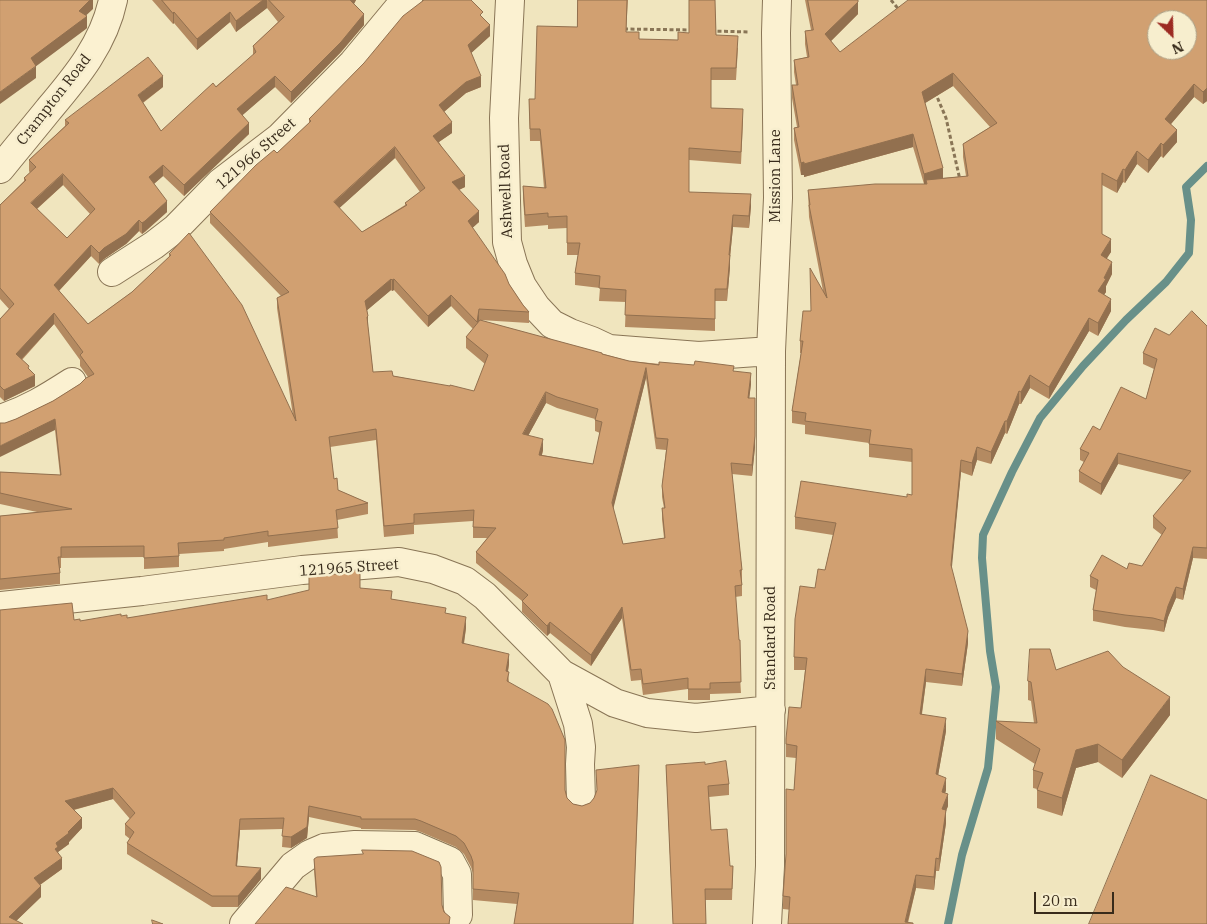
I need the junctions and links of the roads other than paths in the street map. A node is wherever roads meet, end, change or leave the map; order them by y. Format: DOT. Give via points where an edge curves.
graph roads {
  1 [pos="113,0"];
  2 [pos="408,0"];
  3 [pos="510,0"];
  4 [pos="777,0"];
  5 [pos="0,168"];
  6 [pos="112,272"];
  7 [pos="771,351"];
  8 [pos="72,382"];
  9 [pos="0,419"];
  10 [pos="0,606"];
  11 [pos="562,674"];
  12 [pos="771,710"];
  13 [pos="582,801"];
  14 [pos="458,915"];
  15 [pos="244,924"];
  16 [pos="767,924"];
  1 -- 5 [label="street, Crampton Road" via="110,17 100,38 76,76"];
  2 -- 6 [label="street, 121966 Street" via="353,63 279,138 220,183 176,228"];
  3 -- 7 [label="street, Ashwell Road" via="504,118 507,242 522,286 536,307 552,324 608,349 699,356"];
  4 -- 7 [label="street, Mission Lane" via="778,198"];
  7 -- 12 [label="street, Standard Road"];
  8 -- 9 [label="street" via="38,404"];
  10 -- 11 [label="street, 121965 Street" via="302,570 399,562 433,569 465,581"];
  11 -- 12 [label="street, 121965 Street" via="615,702 648,713 696,718"];
  11 -- 13 [label="street" via="578,724"];
  12 -- 16 [label="street, Standard Road"];
  14 -- 15 [label="street" via="457,874 450,861 415,846 355,845 324,848 293,866"];
}
